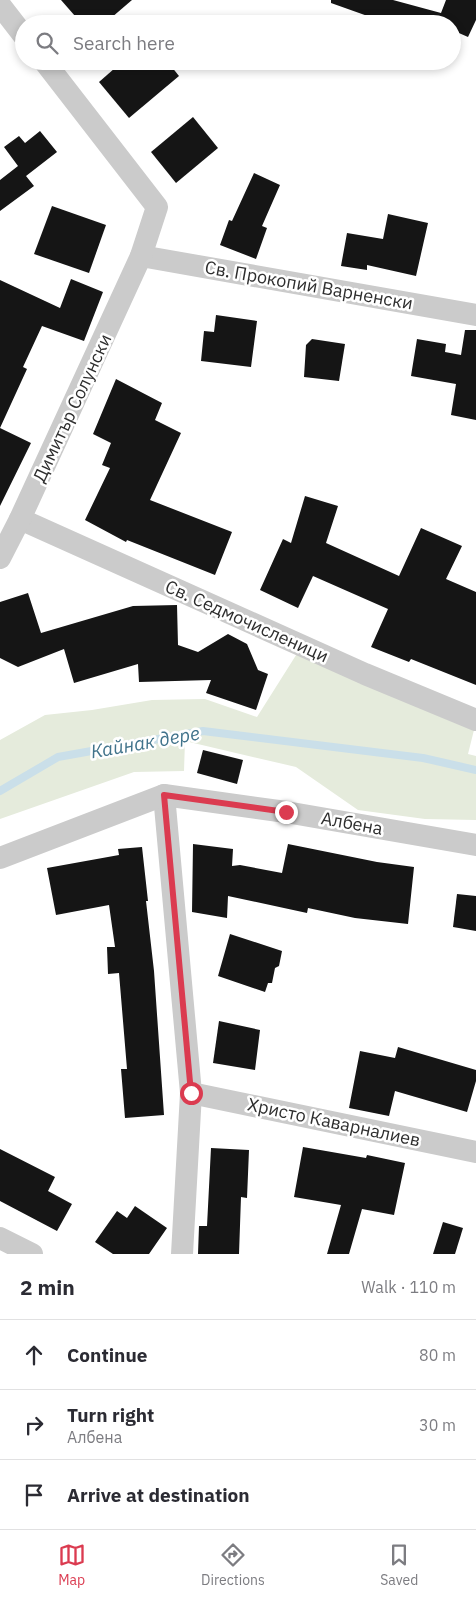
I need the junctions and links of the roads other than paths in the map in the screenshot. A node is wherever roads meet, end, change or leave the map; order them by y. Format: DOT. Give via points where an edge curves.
graph roads {
  1 [pos="0,5"];
  2 [pos="15,24"];
  3 [pos="51,70"];
  4 [pos="141,256"];
  5 [pos="476,314"];
  6 [pos="20,518"];
  7 [pos="0,558"];
  8 [pos="476,720"];
  9 [pos="164,795"];
  10 [pos="476,845"];
  11 [pos="0,858"];
  12 [pos="191,1093"];
  13 [pos="476,1152"];
  14 [pos="0,1238"];
  15 [pos="32,1254"];
  16 [pos="182,1254"];
  1 -- 2 [label="street"];
  3 -- 4 [label="street, Димитър Солунски" via="157,207"];
  4 -- 5 [label="street, Св. Прокопий Варненски"];
  4 -- 6 [label="street, Димитър Солунски"];
  6 -- 7 [label="street, Димитър Солунски"];
  6 -- 8 [label="street, Св. Седмочисленици" via="365,674"];
  9 -- 10 [label="street, Албена" via="286,812"];
  9 -- 11 [label="street, Албена"];
  9 -- 12 [label="street"];
  12 -- 13 [label="street, Христо Каварналиев"];
  12 -- 16 [label="street"];
  14 -- 15 [label="street"];
}
